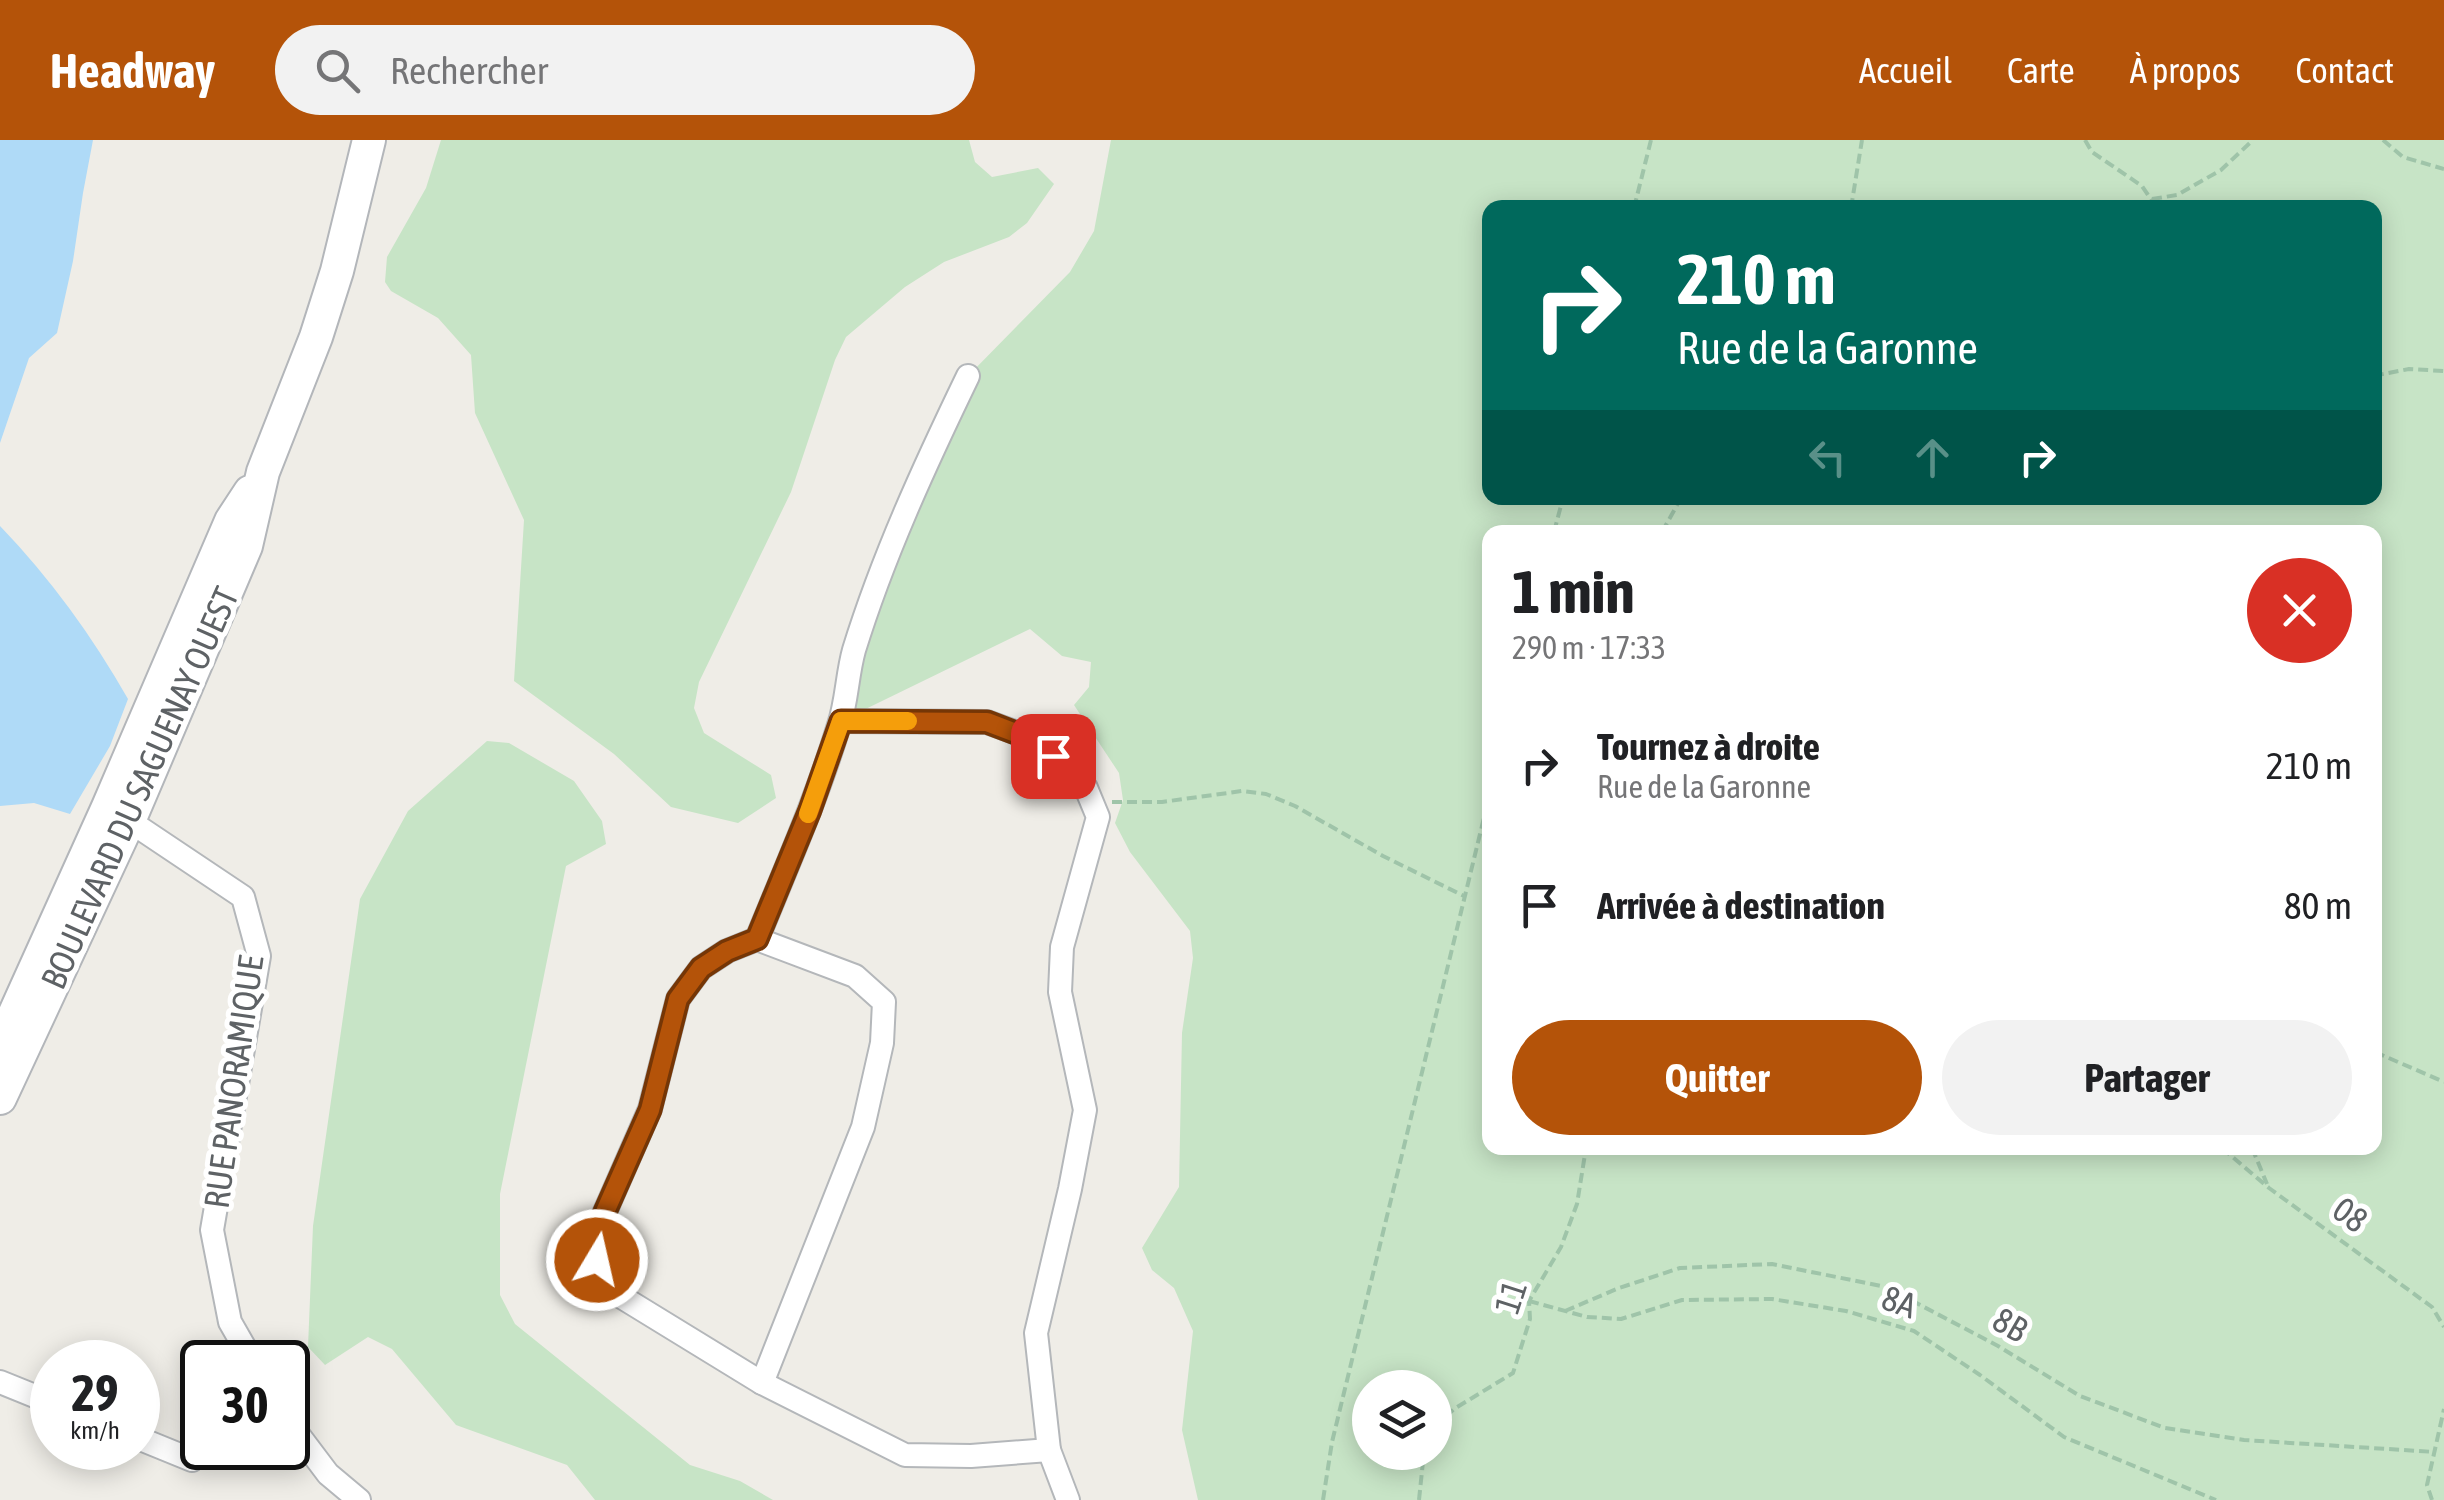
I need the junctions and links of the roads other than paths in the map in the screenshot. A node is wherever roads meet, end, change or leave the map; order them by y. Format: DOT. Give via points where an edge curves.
graph roads {
  1 [pos="369,140"];
  2 [pos="968,376"];
  3 [pos="841,721"];
  4 [pos="118,814"];
  5 [pos="757,939"];
  6 [pos="0,1046"];
  7 [pos="0,1098"];
  8 [pos="241,1340"];
  9 [pos="0,1382"];
  10 [pos="762,1384"];
  11 [pos="30,1394"];
  12 [pos="310,1450"];
  13 [pos="1049,1450"];
  14 [pos="359,1500"];
  15 [pos="1068,1500"];
  1 -- 4 [label="main road, BOULEVARD DU SAGUENAY OUEST" via="316,336 263,472 230,521"];
  2 -- 3 [label="street" via="888,553 853,654"];
  3 -- 5 [label="street"];
  3 -- 13 [label="street" via="987,722 1034,740 1079,780 1095,809 1062,947 1060,992 1085,1110 1036,1332"];
  4 -- 6 [label="main road, BOULEVARD DU SAGUENAY OUEST"];
  4 -- 7 [label="main road, BOULEVARD DU SAGUENAY OUEST"];
  4 -- 8 [label="street, RUE PANORAMIQUE" via="243,896 259,956 212,1230 230,1322"];
  5 -- 10 [label="street" via="855,976 884,1002 863,1127"];
  5 -- 10 [label="street" via="701,968 678,999 650,1110 597,1230 597,1260 607,1288"];
  9 -- 11 [label="street"];
  10 -- 13 [label="street" via="905,1455"];
  12 -- 14 [label="street"];
  13 -- 15 [label="street"];
}
